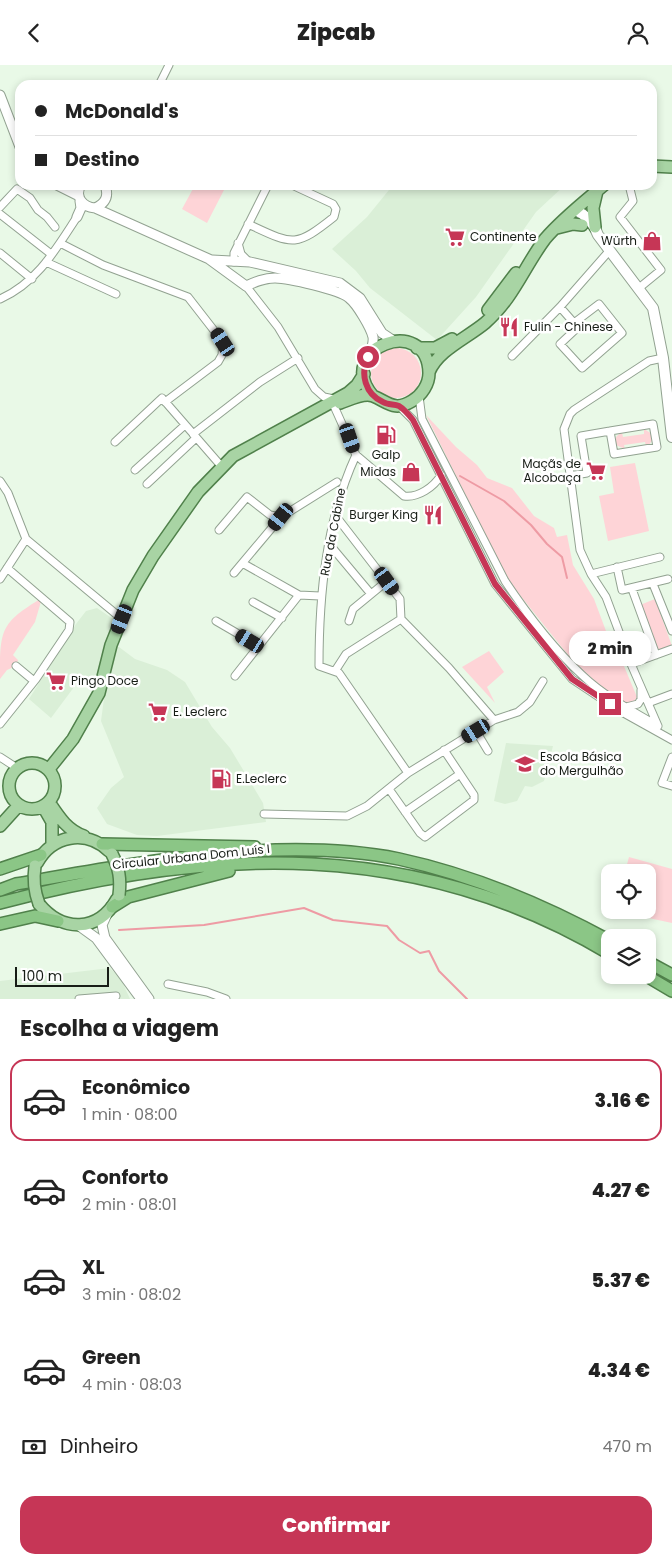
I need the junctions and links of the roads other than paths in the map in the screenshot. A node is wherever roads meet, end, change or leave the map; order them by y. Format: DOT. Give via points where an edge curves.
graph roads {
  1 [pos="168,65"];
  2 [pos="161,80"];
  3 [pos="0,95"];
  4 [pos="15,134"];
  5 [pos="657,166"];
  6 [pos="672,167"];
  7 [pos="15,190"];
  8 [pos="18,190"];
  9 [pos="65,190"];
  10 [pos="80,190"];
  11 [pos="105,190"];
  12 [pos="265,190"];
  13 [pos="303,190"];
  14 [pos="595,190"];
  15 [pos="598,190"];
  16 [pos="630,190"];
  17 [pos="106,198"];
  18 [pos="80,199"];
  19 [pos="0,207"];
  20 [pos="92,208"];
  21 [pos="573,208"];
  22 [pos="0,215"];
  23 [pos="115,215"];
  24 [pos="77,217"];
  25 [pos="248,224"];
  26 [pos="582,225"];
  27 [pos="55,227"];
  28 [pos="555,229"];
  29 [pos="597,231"];
  30 [pos="60,243"];
  31 [pos="238,243"];
  32 [pos="610,250"];
  33 [pos="0,253"];
  34 [pos="234,253"];
  35 [pos="52,254"];
  36 [pos="209,259"];
  37 [pos="46,262"];
  38 [pos="221,262"];
  39 [pos="234,262"];
  40 [pos="250,262"];
  41 [pos="32,279"];
  42 [pos="242,285"];
  43 [pos="639,287"];
  44 [pos="116,294"];
  45 [pos="0,299"];
  46 [pos="560,307"];
  47 [pos="574,323"];
  48 [pos="394,341"];
  49 [pos="417,348"];
  50 [pos="369,356"];
  51 [pos="512,356"];
  52 [pos="298,357"];
  53 [pos="663,358"];
  54 [pos="429,372"];
  55 [pos="364,374"];
  56 [pos="373,396"];
  57 [pos="418,397"];
  58 [pos="165,402"];
  59 [pos="335,403"];
  60 [pos="398,405"];
  61 [pos="185,425"];
  62 [pos="610,431"];
  63 [pos="194,436"];
  64 [pos="672,437"];
  65 [pos="115,442"];
  66 [pos="356,455"];
  67 [pos="222,467"];
  68 [pos="135,470"];
  69 [pos="441,475"];
  70 [pos="569,476"];
  71 [pos="0,481"];
  72 [pos="336,482"];
  73 [pos="147,484"];
  74 [pos="447,486"];
  75 [pos="429,488"];
  76 [pos="335,515"];
  77 [pos="281,517"];
  78 [pos="219,530"];
  79 [pos="26,539"];
  80 [pos="330,545"];
  81 [pos="660,557"];
  82 [pos="244,564"];
  83 [pos="618,567"];
  84 [pos="7,568"];
  85 [pos="234,573"];
  86 [pos="591,574"];
  87 [pos="0,579"];
  88 [pos="668,579"];
  89 [pos="387,581"];
  90 [pos="653,584"];
  91 [pos="632,589"];
  92 [pos="371,594"];
  93 [pos="299,595"];
  94 [pos="320,596"];
  95 [pos="253,602"];
  96 [pos="282,617"];
  97 [pos="122,619"];
  98 [pos="401,619"];
  99 [pos="216,621"];
  100 [pos="349,621"];
  101 [pos="672,631"];
  102 [pos="259,646"];
  103 [pos="672,649"];
  104 [pos="656,655"];
  105 [pos="630,664"];
  106 [pos="16,666"];
  107 [pos="335,671"];
  108 [pos="235,676"];
  109 [pos="34,681"];
  110 [pos="543,681"];
  111 [pos="641,689"];
  112 [pos="672,694"];
  113 [pos="648,703"];
  114 [pos="626,707"];
  115 [pos="494,720"];
  116 [pos="0,724"];
  117 [pos="658,726"];
  118 [pos="476,731"];
  119 [pos="671,739"];
  120 [pos="444,751"];
  121 [pos="488,751"];
  122 [pos="0,757"];
  123 [pos="672,757"];
  124 [pos="17,768"];
  125 [pos="49,769"];
  126 [pos="408,773"];
  127 [pos="460,774"];
  128 [pos="672,786"];
  129 [pos="389,789"];
  130 [pos="46,804"];
  131 [pos="19,805"];
  132 [pos="405,812"];
  133 [pos="264,814"];
  134 [pos="0,826"];
  135 [pos="90,839"];
  136 [pos="52,844"];
  137 [pos="102,844"];
  138 [pos="277,850"];
  139 [pos="41,855"];
  140 [pos="266,861"];
  141 [pos="0,869"];
  142 [pos="0,889"];
  143 [pos="0,903"];
  144 [pos="110,910"];
  145 [pos="58,921"];
  146 [pos="0,924"];
  147 [pos="78,925"];
  148 [pos="601,935"];
  149 [pos="601,948"];
  150 [pos="114,956"];
  151 [pos="656,966"];
  152 [pos="672,975"];
  153 [pos="656,982"];
  154 [pos="168,984"];
  155 [pos="672,991"];
  156 [pos="140,993"];
  157 [pos="116,996"];
  158 [pos="79,999"];
  159 [pos="148,999"];
  160 [pos="226,999"];
  1 -- 2 [label="street"];
  3 -- 4 [label="street"];
  5 -- 6 [label="main road"];
  7 -- 19 [label="street"];
  8 -- 27 [label="street" via="30,198"];
  9 -- 18 [label="street"];
  10 -- 18 [label="street"];
  11 -- 17 [label="street"];
  12 -- 25 [label="street"];
  13 -- 25 [label="street" via="333,204 336,209 334,217 302,240 282,240"];
  14 -- 21 [label="main road"];
  15 -- 29 [label="main road" via="593,208"];
  16 -- 43 [label="street" via="633,201 620,217 661,270"];
  17 -- 20 [label="street" via="103,204"];
  17 -- 23 [label="street"];
  18 -- 20 [label="street"];
  18 -- 24 [label="street"];
  20 -- 23 [label="street"];
  20 -- 24 [label="street"];
  21 -- 26 [label="main road"];
  21 -- 28 [label="main road"];
  21 -- 29 [label="main road" via="582,213"];
  21 -- 49 [label="main road" via="543,233 511,281 476,321 438,347"];
  22 -- 35 [label="street"];
  23 -- 36 [label="street"];
  24 -- 30 [label="street"];
  25 -- 31 [label="street"];
  26 -- 28 [label="main road"];
  26 -- 29 [label="main road"];
  28 -- 54 [label="main road" via="508,300 487,321 438,356"];
  29 -- 32 [label="main road"];
  30 -- 35 [label="street"];
  30 -- 58 [label="street" via="103,265 188,297 215,329 223,342 218,362"];
  31 -- 34 [label="street"];
  31 -- 40 [label="street" via="241,254"];
  32 -- 43 [label="main road"];
  32 -- 46 [label="street"];
  33 -- 41 [label="street"];
  34 -- 38 [label="street"];
  34 -- 39 [label="street"];
  35 -- 37 [label="street"];
  36 -- 38 [label="street"];
  36 -- 42 [label="street"];
  37 -- 41 [label="street"];
  37 -- 44 [label="street"];
  38 -- 39 [label="street"];
  39 -- 40 [label="street"];
  40 -- 42 [label="street" via="238,273"];
  40 -- 48 [label="street" via="340,283 360,298 382,333"];
  41 -- 45 [label="street"];
  42 -- 50 [label="street" via="276,278 338,291 349,297 373,338"];
  42 -- 52 [label="street"];
  43 -- 53 [label="main road" via="654,308"];
  46 -- 47 [label="street"];
  46 -- 51 [label="street"];
  47 -- 47 [label="street" via="575,331 560,344 582,368 622,333 599,303"];
  48 -- 49 [label="main road" via="406,342"];
  48 -- 50 [label="main road" via="379,345"];
  49 -- 54 [label="main road" via="426,360"];
  50 -- 55 [label="main road"];
  52 -- 59 [label="street" via="315,389"];
  52 -- 63 [label="street" via="260,382"];
  53 -- 64 [label="main road"];
  53 -- 70 [label="street" via="649,361 570,414 564,429"];
  54 -- 57 [label="main road" via="426,386"];
  55 -- 56 [label="main road"];
  55 -- 59 [label="main road" via="357,385"];
  56 -- 59 [label="main road" via="362,395"];
  56 -- 60 [label="main road" via="384,403"];
  57 -- 60 [label="main road" via="410,403"];
  57 -- 114 [label="street" via="422,419 504,581 582,676"];
  58 -- 61 [label="street"];
  58 -- 65 [label="street" via="162,398"];
  59 -- 66 [label="street"];
  59 -- 67 [label="main road" via="244,449"];
  60 -- 69 [label="street" via="413,420"];
  61 -- 63 [label="street"];
  61 -- 68 [label="street"];
  62 -- 62 [label="street" via="614,454 657,447 653,424"];
  62 -- 70 [label="street" via="581,435 587,473"];
  63 -- 67 [label="street"];
  63 -- 73 [label="street"];
  66 -- 75 [label="street" via="404,496 412,497"];
  66 -- 76 [label="street, Rua da Cabine" via="341,490"];
  67 -- 97 [label="main road" via="186,507 153,556 133,590"];
  69 -- 74 [label="street"];
  69 -- 75 [label="street"];
  70 -- 86 [label="street" via="580,550"];
  71 -- 79 [label="street"];
  72 -- 77 [label="street"];
  74 -- 75 [label="street"];
  74 -- 119 [label="street" via="495,584 572,679"];
  76 -- 80 [label="street, Rua da Cabine"];
  76 -- 89 [label="street"];
  77 -- 78 [label="street" via="270,515 247,497"];
  77 -- 82 [label="street"];
  79 -- 84 [label="street"];
  79 -- 97 [label="street"];
  80 -- 92 [label="street"];
  80 -- 94 [label="street, Rua da Cabine"];
  81 -- 83 [label="street"];
  82 -- 85 [label="street"];
  82 -- 93 [label="street"];
  83 -- 86 [label="street"];
  83 -- 91 [label="street" via="622,590"];
  84 -- 87 [label="street"];
  84 -- 109 [label="street" via="70,622 69,630"];
  86 -- 105 [label="street" via="606,597"];
  88 -- 90 [label="street"];
  89 -- 92 [label="street"];
  89 -- 98 [label="street" via="400,599"];
  90 -- 91 [label="street"];
  90 -- 101 [label="street"];
  91 -- 104 [label="street"];
  92 -- 100 [label="street" via="354,609"];
  93 -- 94 [label="street"];
  93 -- 96 [label="street"];
  94 -- 107 [label="street, Rua da Cabine" via="319,666"];
  95 -- 96 [label="street"];
  96 -- 102 [label="street"];
  97 -- 125 [label="main road" via="111,645 99,693 73,739"];
  98 -- 107 [label="street" via="346,654"];
  98 -- 115 [label="street" via="449,667"];
  99 -- 102 [label="street"];
  102 -- 108 [label="street"];
  103 -- 104 [label="street"];
  104 -- 105 [label="street"];
  105 -- 111 [label="street"];
  106 -- 109 [label="street"];
  107 -- 126 [label="street" via="340,673"];
  109 -- 116 [label="street"];
  110 -- 115 [label="street" via="530,702 518,712"];
  111 -- 113 [label="street"];
  111 -- 114 [label="street" via="638,704"];
  112 -- 113 [label="street"];
  113 -- 117 [label="street"];
  114 -- 117 [label="street"];
  115 -- 118 [label="street"];
  117 -- 119 [label="street"];
  118 -- 120 [label="street"];
  118 -- 121 [label="street"];
  120 -- 126 [label="street"];
  120 -- 127 [label="street"];
  122 -- 124 [label="street"];
  123 -- 128 [label="street" via="662,783"];
  124 -- 125 [label="main road" via="31,762"];
  124 -- 131 [label="main road" via="12,774 9,790"];
  125 -- 130 [label="main road" via="56,788"];
  126 -- 129 [label="street"];
  127 -- 132 [label="street"];
  127 -- 132 [label="street" via="474,800 425,837"];
  129 -- 132 [label="street"];
  129 -- 133 [label="street" via="347,816"];
  130 -- 131 [label="main road" via="29,809"];
  130 -- 135 [label="main road" via="75,833"];
  130 -- 136 [label="main road" via="52,822"];
  131 -- 134 [label="main road"];
  135 -- 136 [label="main road" via="77,837"];
  135 -- 137 [label="main road"];
  136 -- 139 [label="main road"];
  137 -- 138 [label="highway" via="244,845"];
  137 -- 144 [label="main road, bridge" via="112,854 121,881 119,895"];
  138 -- 142 [label="highway, Circular Urbana Dom Luís I" via="140,862"];
  138 -- 148 [label="highway, Circular Urbana Dom Luís I" via="352,853 442,869 513,893"];
  139 -- 141 [label="highway"];
  139 -- 145 [label="main road, bridge" via="35,866 34,885 39,904"];
  140 -- 143 [label="highway, Circular Urbana Dom Luís I" via="137,873"];
  140 -- 144 [label="highway" via="128,897"];
  140 -- 149 [label="highway, Circular Urbana Dom Luís I" via="347,865 432,880 512,905"];
  144 -- 147 [label="main road" via="94,922"];
  144 -- 150 [label="street" via="102,925"];
  145 -- 146 [label="highway" via="35,916"];
  145 -- 147 [label="main road"];
  147 -- 150 [label="street"];
  150 -- 156 [label="street"];
  151 -- 152 [label="highway"];
  153 -- 155 [label="highway"];
  154 -- 160 [label="street"];
  156 -- 159 [label="street"];
  157 -- 158 [label="street"];
}
